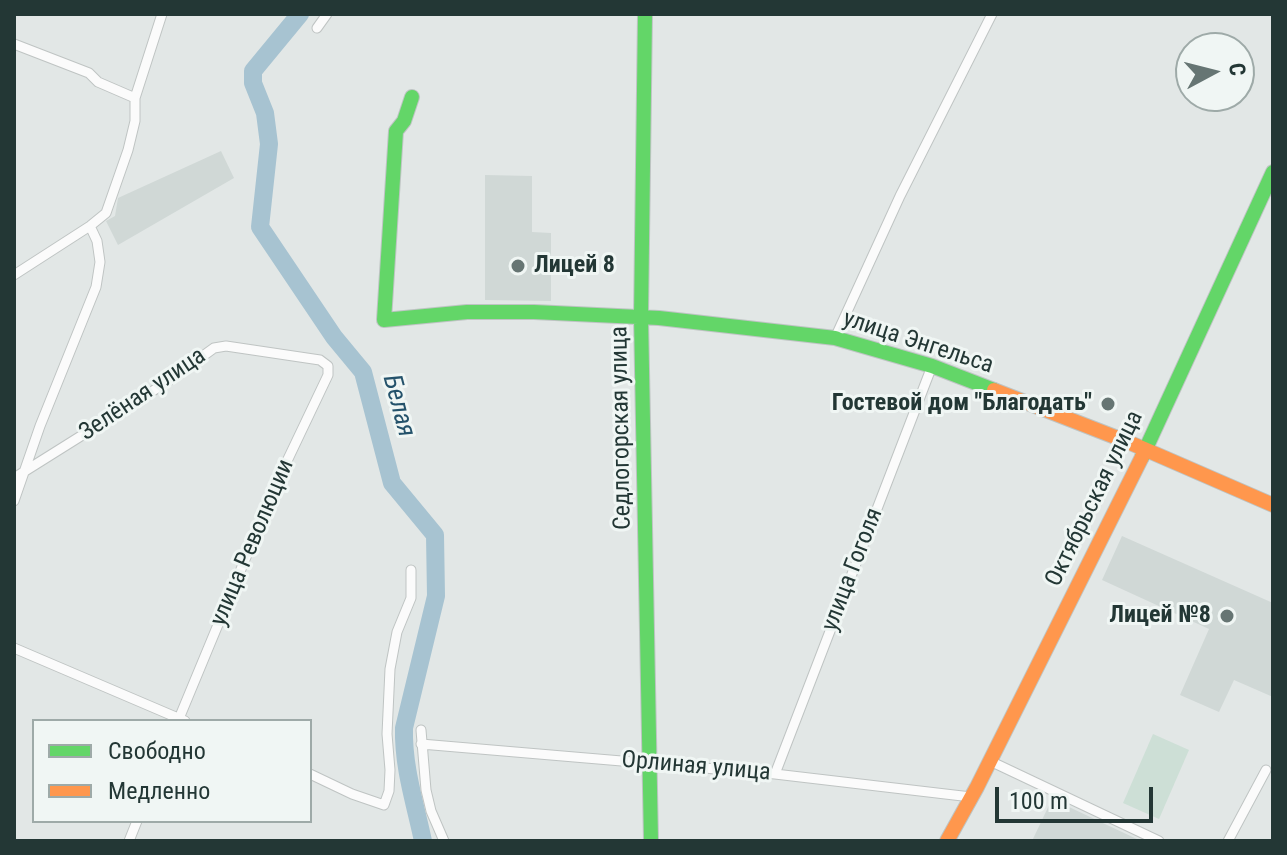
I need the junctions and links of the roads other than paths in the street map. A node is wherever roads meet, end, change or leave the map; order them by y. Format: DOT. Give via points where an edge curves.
graph roads {
  1 [pos="162,14"];
  2 [pos="327,14"];
  3 [pos="645,14"];
  4 [pos="992,14"];
  5 [pos="317,28"];
  6 [pos="14,44"];
  7 [pos="412,97"];
  8 [pos="135,98"];
  9 [pos="1273,172"];
  10 [pos="1269,192"];
  11 [pos="90,226"];
  12 [pos="14,275"];
  13 [pos="641,317"];
  14 [pos="835,338"];
  15 [pos="328,366"];
  16 [pos="932,366"];
  17 [pos="1146,449"];
  18 [pos="26,471"];
  19 [pos="14,478"];
  20 [pos="14,501"];
  21 [pos="1273,505"];
  22 [pos="411,570"];
  23 [pos="14,648"];
  24 [pos="179,719"];
  25 [pos="181,719"];
  26 [pos="421,730"];
  27 [pos="421,744"];
  28 [pos="990,761"];
  29 [pos="649,763"];
  30 [pos="1266,770"];
  31 [pos="775,774"];
  32 [pos="312,775"];
  33 [pos="971,797"];
  34 [pos="444,841"];
  35 [pos="651,841"];
  36 [pos="947,841"];
  37 [pos="1159,841"];
  38 [pos="1228,841"];
  1 -- 8 [label="street"];
  2 -- 5 [label="street"];
  3 -- 13 [label="street, Седлогорская улица"];
  4 -- 14 [label="street"];
  6 -- 8 [label="street" via="89,73"];
  7 -- 13 [label="street, улица Энгельса" via="396,131 384,320 477,312"];
  8 -- 11 [label="street" via="135,121 115,189 106,213"];
  9 -- 10 [label="street, Октябрьская улица"];
  10 -- 17 [label="street, Октябрьская улица"];
  11 -- 12 [label="street"];
  11 -- 18 [label="street" via="100,262 96,287"];
  13 -- 14 [label="street, улица Энгельса"];
  13 -- 29 [label="street, Седлогорская улица"];
  14 -- 16 [label="street, улица Энгельса"];
  15 -- 18 [label="street, Зелёная улица" via="320,360 214,348"];
  15 -- 25 [label="street, улица Революции"];
  16 -- 17 [label="street, улица Энгельса"];
  16 -- 31 [label="street, улица Гоголя"];
  17 -- 21 [label="street, улица Энгельса"];
  17 -- 28 [label="street, Октябрьская улица"];
  18 -- 19 [label="street, Зелёная улица"];
  18 -- 20 [label="street"];
  22 -- 32 [label="street" via="411,598 390,669 390,770 384,805"];
  23 -- 24 [label="street"];
  26 -- 27 [label="street"];
  27 -- 29 [label="street, Орлиная улица"];
  27 -- 34 [label="street" via="428,801"];
  28 -- 33 [label="street, Октябрьская улица"];
  28 -- 37 [label="street"];
  29 -- 31 [label="street, Орлиная улица"];
  29 -- 35 [label="street, Седлогорская улица"];
  30 -- 38 [label="street"];
  31 -- 33 [label="street, Орлиная улица"];
  33 -- 36 [label="street, Октябрьская улица"];
}
